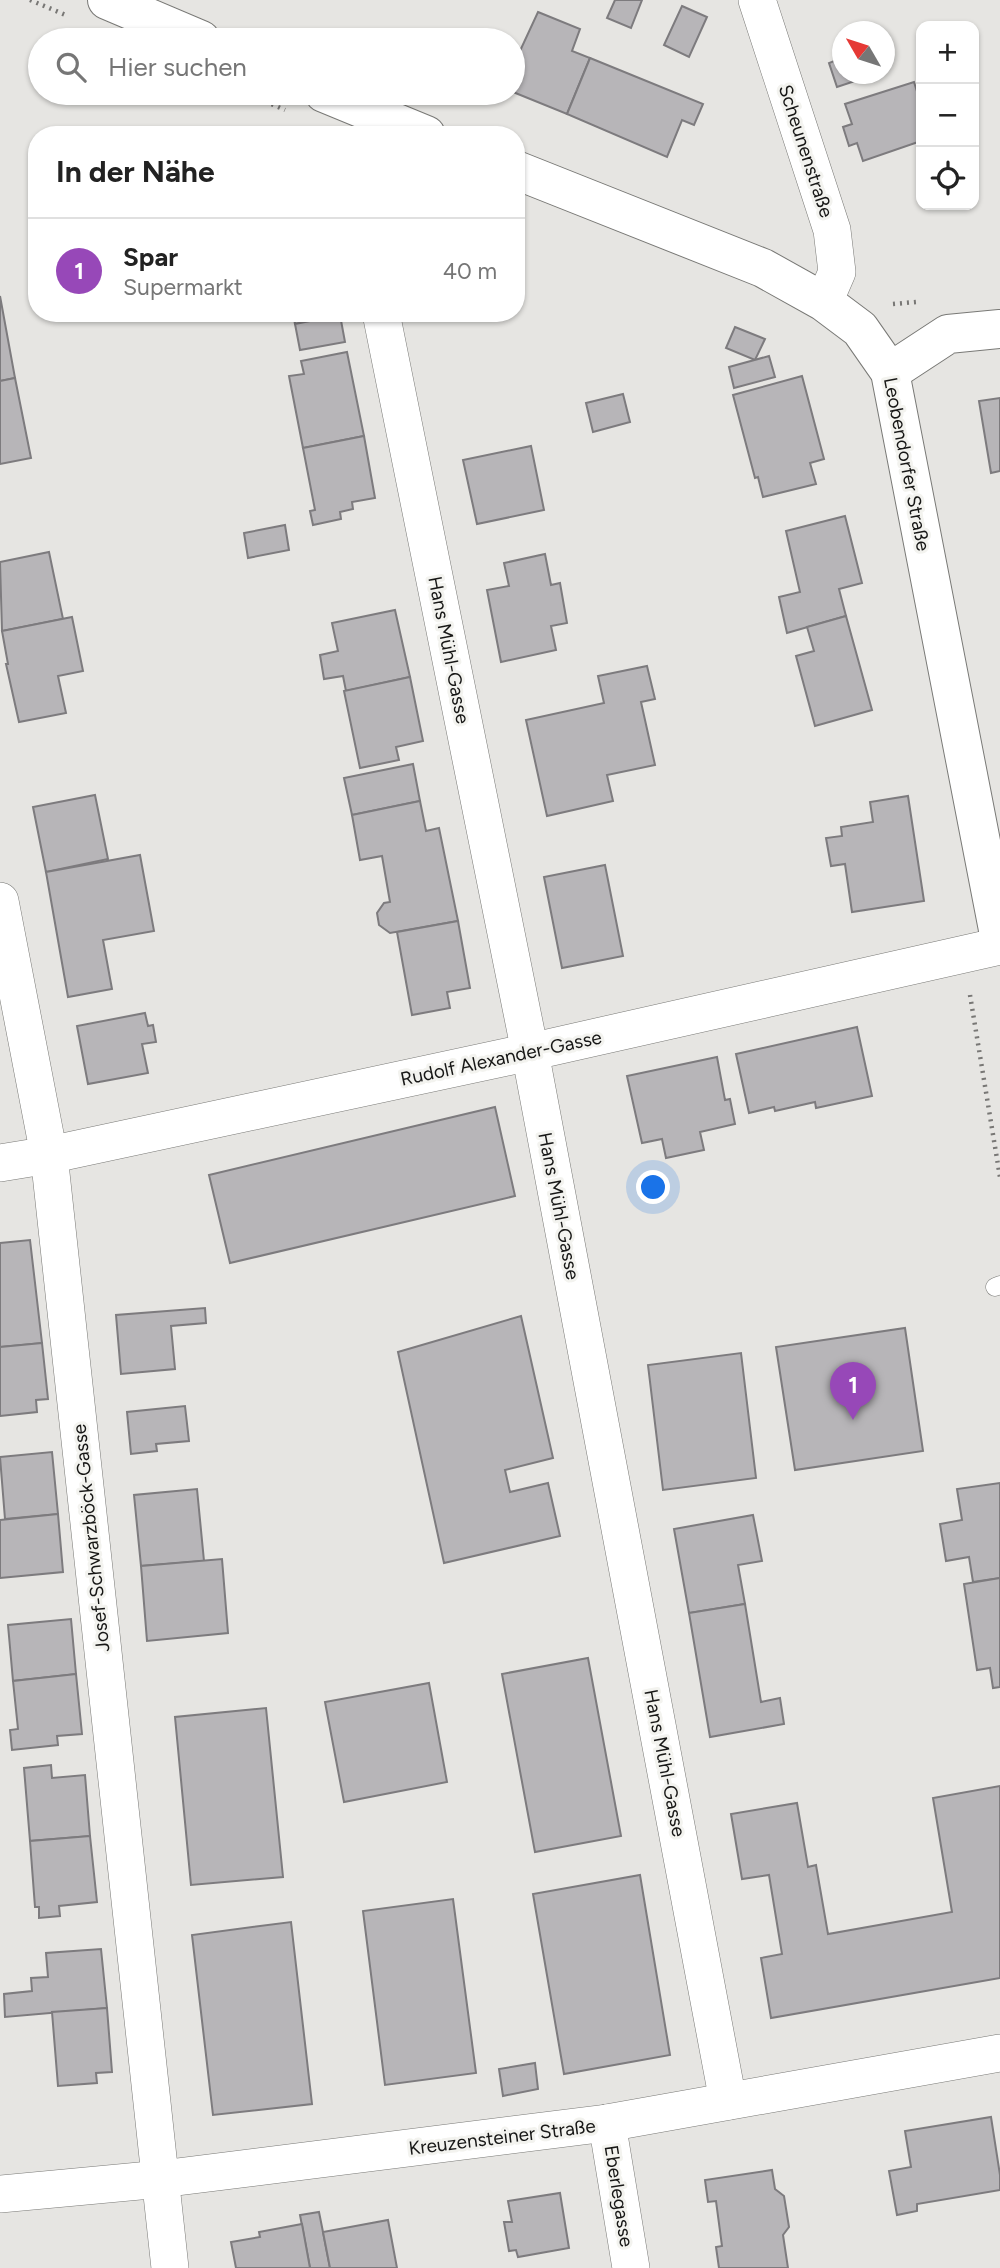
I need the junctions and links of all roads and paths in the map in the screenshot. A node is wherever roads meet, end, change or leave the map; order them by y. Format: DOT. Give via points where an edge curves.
graph roads {
  1 [pos="107,0"];
  2 [pos="757,0"];
  3 [pos="173,28"];
  4 [pos="341,105"];
  5 [pos="366,123"];
  6 [pos="525,174"];
  7 [pos="824,302"];
  8 [pos="383,322"];
  9 [pos="1000,328"];
  10 [pos="890,372"];
  11 [pos="0,901"];
  12 [pos="1000,940"];
  13 [pos="1000,946"];
  14 [pos="963,954"];
  15 [pos="530,1052"];
  16 [pos="49,1155"];
  17 [pos="0,1163"];
  18 [pos="1000,1177"];
  19 [pos="1000,2053"];
  20 [pos="729,2101"];
  21 [pos="607,2123"];
  22 [pos="161,2179"];
  23 [pos="0,2194"];
  24 [pos="170,2268"];
  25 [pos="631,2268"];
  1 -- 3 [label="main road"];
  2 -- 7 [label="street, Scheunenstraße" via="832,230 837,272"];
  4 -- 5 [label="main road"];
  6 -- 7 [label="main road, Leobendorfer Straße" via="763,268"];
  7 -- 10 [label="main road, Leobendorfer Straße" via="859,329"];
  8 -- 15 [label="street, Hans Mühl-Gasse"];
  9 -- 10 [label="main road" via="948,334"];
  10 -- 12 [label="main road, Leobendorfer Straße"];
  11 -- 16 [label="street, Josef-Schwarzböck-Gasse"];
  13 -- 14 [label="street, Rudolf Alexander-Gasse"];
  14 -- 15 [label="street, Rudolf Alexander-Gasse"];
  14 -- 18 [label="path"];
  15 -- 16 [label="street, Rudolf Alexander-Gasse"];
  15 -- 20 [label="street, Hans Mühl-Gasse"];
  16 -- 17 [label="street, Rudolf Alexander-Gasse"];
  16 -- 22 [label="street, Josef-Schwarzböck-Gasse"];
  19 -- 20 [label="street, Kreuzensteiner Straße"];
  20 -- 21 [label="street, Kreuzensteiner Straße"];
  21 -- 22 [label="street, Kreuzensteiner Straße"];
  21 -- 25 [label="street, Eberlegasse"];
  22 -- 23 [label="street, Kreuzensteiner Straße"];
  22 -- 24 [label="street, Josef-Schwarzböck-Gasse"];
}
